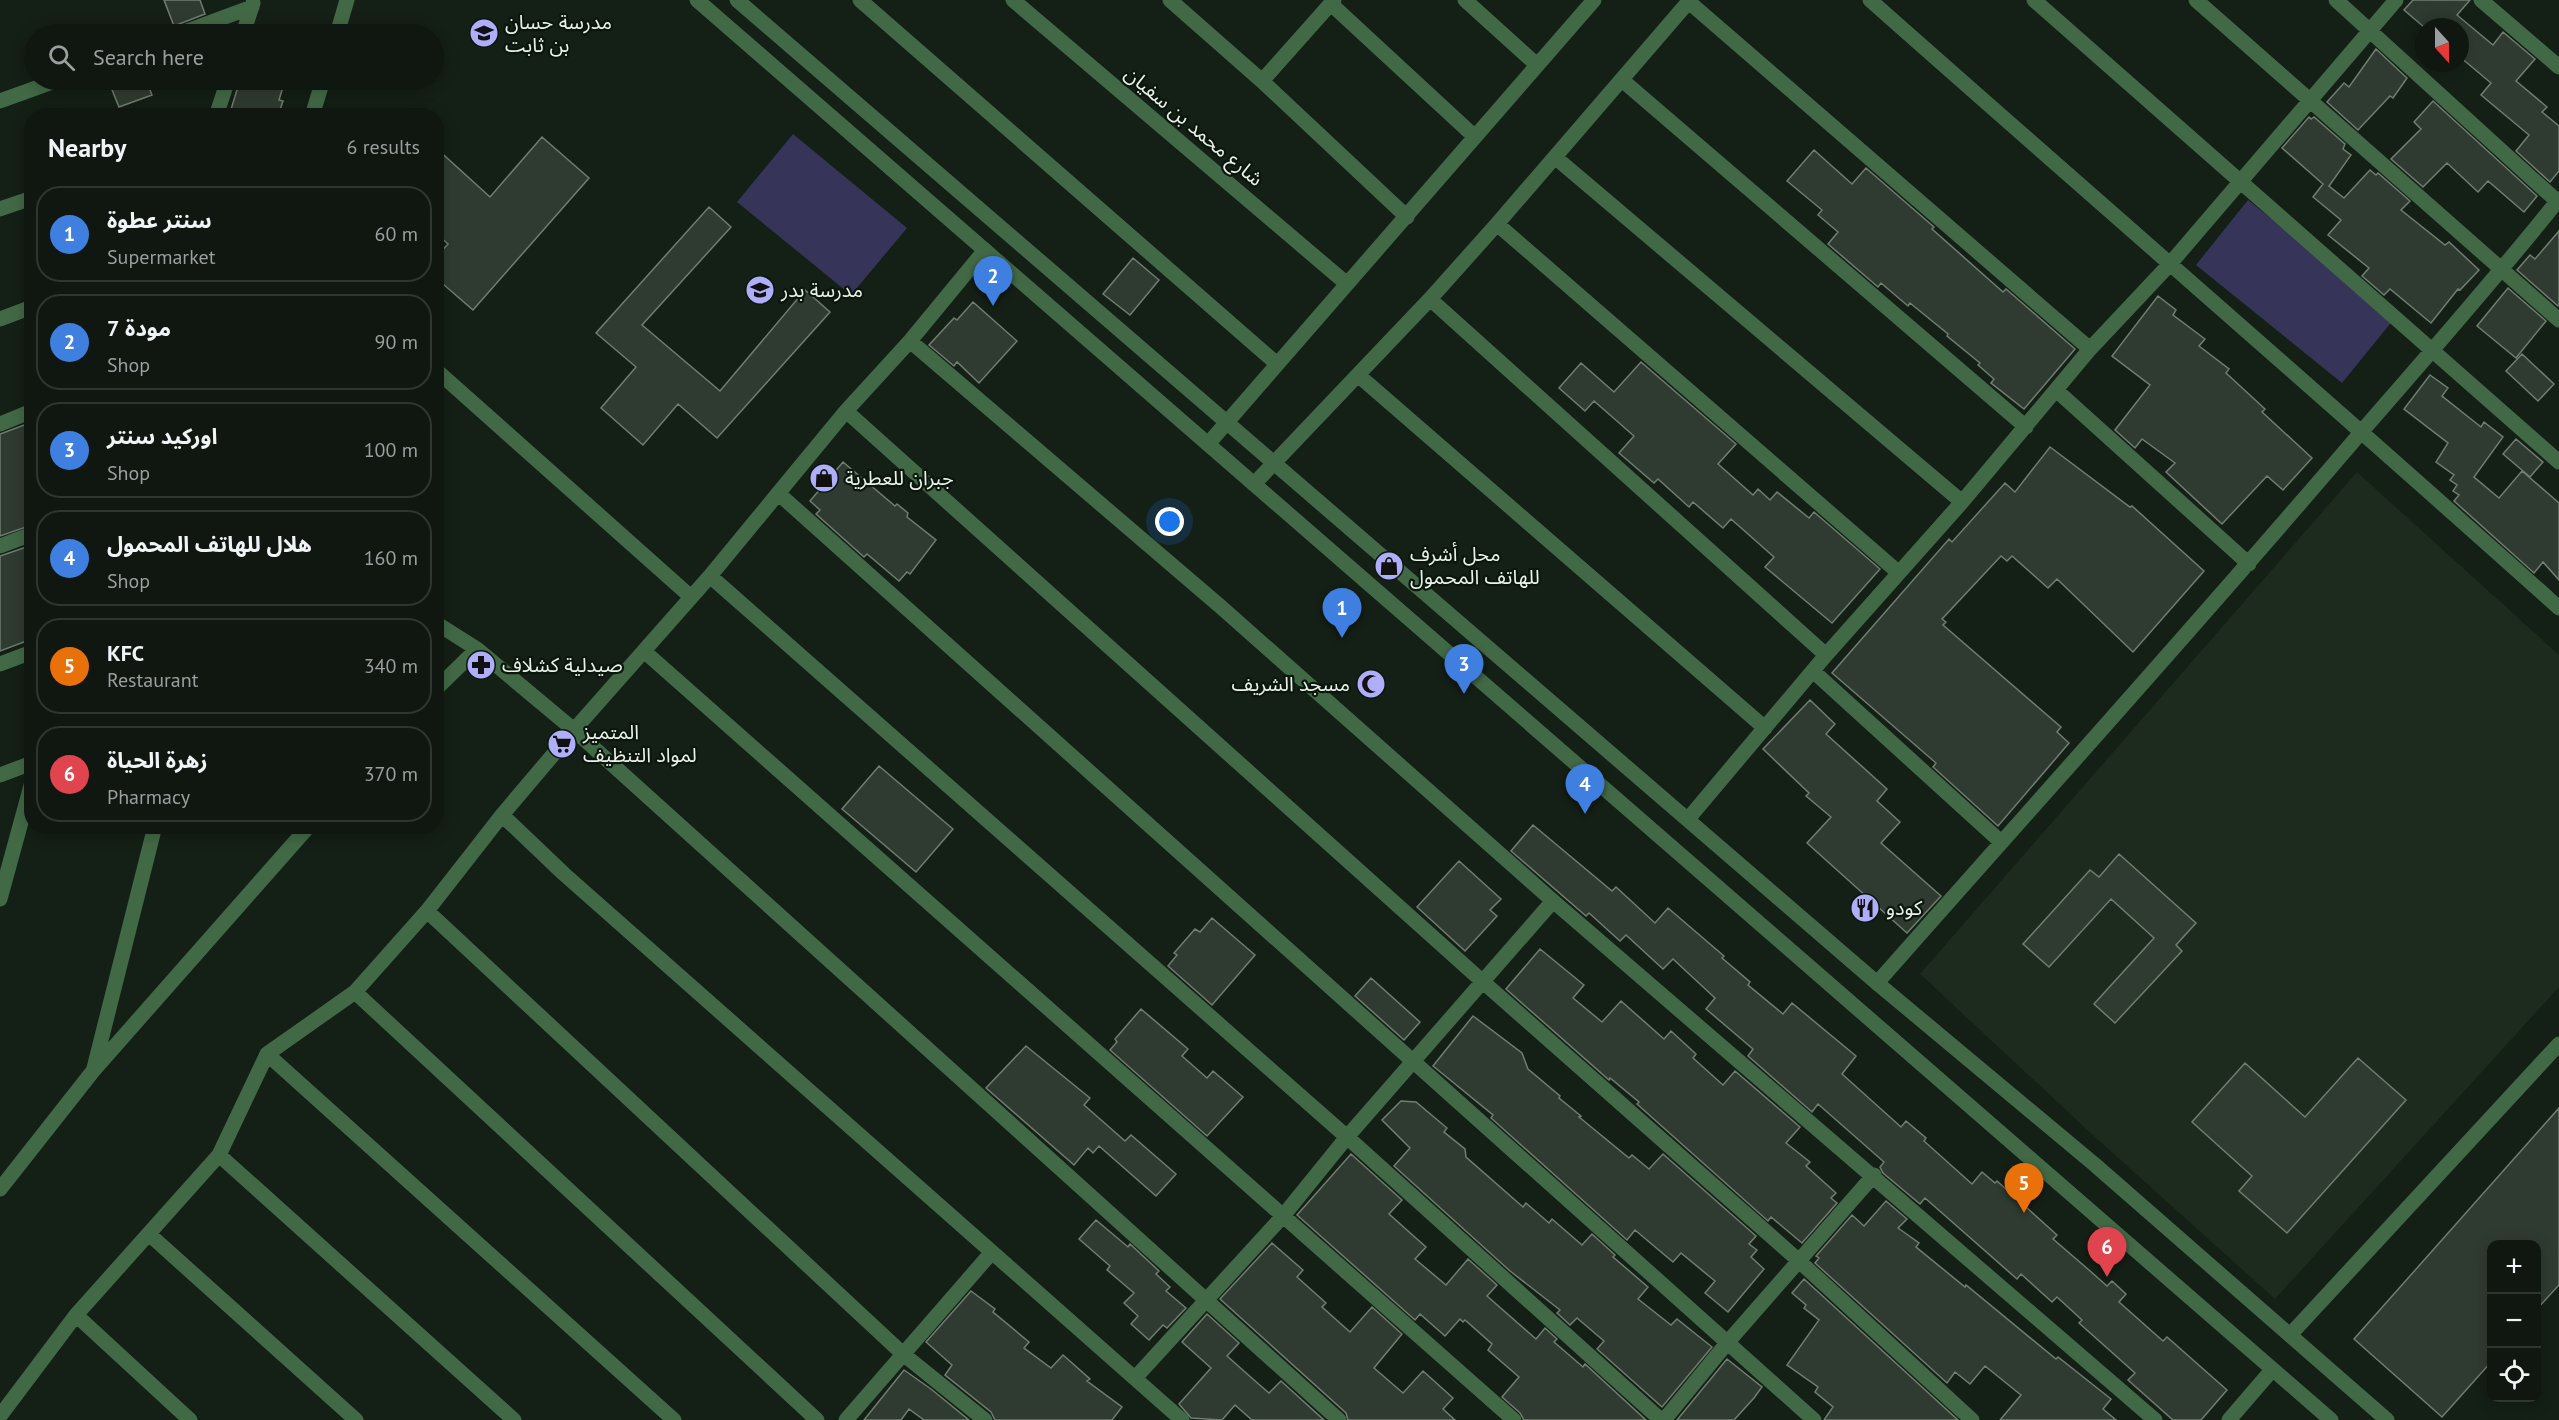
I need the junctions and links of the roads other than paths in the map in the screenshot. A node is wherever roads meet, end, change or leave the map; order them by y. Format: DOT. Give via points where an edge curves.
graph roads {
  1 [pos="347,0"];
  2 [pos="697,0"];
  3 [pos="737,0"];
  4 [pos="860,0"];
  5 [pos="1014,0"];
  6 [pos="1170,0"];
  7 [pos="1465,0"];
  8 [pos="1593,0"];
  9 [pos="1870,0"];
  10 [pos="2034,0"];
  11 [pos="2196,0"];
  12 [pos="2336,0"];
  13 [pos="2396,0"];
  14 [pos="2481,0"];
  15 [pos="1689,1"];
  16 [pos="1333,2"];
  17 [pos="253,4"];
  18 [pos="204,24"];
  19 [pos="246,24"];
  20 [pos="340,24"];
  21 [pos="2372,30"];
  22 [pos="1537,65"];
  23 [pos="2559,68"];
  24 [pos="1622,80"];
  25 [pos="1262,81"];
  26 [pos="30,90"];
  27 [pos="225,90"];
  28 [pos="320,90"];
  29 [pos="0,101"];
  30 [pos="2311,101"];
  31 [pos="219,108"];
  32 [pos="314,108"];
  33 [pos="1475,137"];
  34 [pos="1556,158"];
  35 [pos="2239,182"];
  36 [pos="24,201"];
  37 [pos="2558,201"];
  38 [pos="0,209"];
  39 [pos="1407,217"];
  40 [pos="1497,225"];
  41 [pos="985,250"];
  42 [pos="2169,265"];
  43 [pos="2502,270"];
  44 [pos="1347,284"];
  45 [pos="1430,299"];
  46 [pos="24,310"];
  47 [pos="0,319"];
  48 [pos="2559,320"];
  49 [pos="910,341"];
  50 [pos="2090,349"];
  51 [pos="2432,351"];
  52 [pos="1277,364"];
  53 [pos="1358,375"];
  54 [pos="444,377"];
  55 [pos="2056,390"];
  56 [pos="846,411"];
  57 [pos="24,414"];
  58 [pos="1227,421"];
  59 [pos="0,424"];
  60 [pos="2026,427"];
  61 [pos="2363,431"];
  62 [pos="1208,444"];
  63 [pos="1274,462"];
  64 [pos="2559,462"];
  65 [pos="1254,484"];
  66 [pos="779,494"];
  67 [pos="1962,502"];
  68 [pos="24,537"];
  69 [pos="0,546"];
  70 [pos="2249,564"];
  71 [pos="1899,573"];
  72 [pos="710,576"];
  73 [pos="691,597"];
  74 [pos="2559,608"];
  75 [pos="444,628"];
  76 [pos="477,649"];
  77 [pos="645,651"];
  78 [pos="24,655"];
  79 [pos="1826,656"];
  80 [pos="0,664"];
  81 [pos="1813,671"];
  82 [pos="444,681"];
  83 [pos="1765,728"];
  84 [pos="574,730"];
  85 [pos="24,766"];
  86 [pos="0,775"];
  87 [pos="24,808"];
  88 [pos="502,815"];
  89 [pos="1689,819"];
  90 [pos="153,834"];
  91 [pos="302,834"];
  92 [pos="2001,842"];
  93 [pos="3,877"];
  94 [pos="0,899"];
  95 [pos="1552,901"];
  96 [pos="427,911"];
  97 [pos="1482,981"];
  98 [pos="1877,982"];
  99 [pos="355,992"];
  100 [pos="267,1054"];
  101 [pos="2556,1054"];
  102 [pos="1414,1060"];
  103 [pos="93,1071"];
  104 [pos="1347,1137"];
  105 [pos="219,1155"];
  106 [pos="1874,1175"];
  107 [pos="0,1189"];
  108 [pos="1282,1216"];
  109 [pos="150,1235"];
  110 [pos="992,1252"];
  111 [pos="1798,1260"];
  112 [pos="1205,1300"];
  113 [pos="76,1315"];
  114 [pos="2290,1335"];
  115 [pos="1727,1343"];
  116 [pos="903,1354"];
  117 [pos="2272,1370"];
  118 [pos="1136,1377"];
  119 [pos="0,1416"];
  120 [pos="190,1420"];
  121 [pos="356,1420"];
  122 [pos="514,1420"];
  123 [pos="674,1420"];
  124 [pos="818,1420"];
  125 [pos="846,1420"];
  126 [pos="984,1420"];
  127 [pos="1182,1420"];
  128 [pos="1339,1420"];
  129 [pos="1514,1420"];
  130 [pos="1662,1420"];
  131 [pos="1814,1420"];
  132 [pos="1972,1420"];
  133 [pos="2155,1420"];
  134 [pos="2229,1420"];
  135 [pos="2331,1420"];
  136 [pos="2386,1420"];
  1 -- 20 [label="street"];
  2 -- 41 [label="street"];
  3 -- 58 [label="street"];
  4 -- 52 [label="street"];
  5 -- 44 [label="street, شارع محمد بن سفيان"];
  6 -- 25 [label="street"];
  7 -- 22 [label="street"];
  8 -- 22 [label="street"];
  9 -- 42 [label="street"];
  10 -- 35 [label="street"];
  11 -- 30 [label="street"];
  12 -- 21 [label="street"];
  13 -- 21 [label="street"];
  14 -- 23 [label="street"];
  15 -- 24 [label="street"];
  15 -- 50 [label="street"];
  16 -- 25 [label="street"];
  16 -- 33 [label="street"];
  17 -- 18 [label="street"];
  17 -- 19 [label="street"];
  21 -- 30 [label="street"];
  21 -- 37 [label="street"];
  22 -- 33 [label="street"];
  24 -- 34 [label="street"];
  24 -- 60 [label="street"];
  25 -- 39 [label="street"];
  26 -- 29 [label="street"];
  27 -- 31 [label="street"];
  28 -- 32 [label="street"];
  30 -- 35 [label="street"];
  30 -- 43 [label="street"];
  33 -- 39 [label="street"];
  34 -- 40 [label="street"];
  34 -- 67 [label="street"];
  35 -- 42 [label="street"];
  35 -- 51 [label="street"];
  36 -- 38 [label="street"];
  37 -- 43 [label="street"];
  39 -- 44 [label="street"];
  40 -- 45 [label="street"];
  40 -- 71 [label="street"];
  41 -- 49 [label="street"];
  41 -- 62 [label="street"];
  42 -- 50 [label="street"];
  42 -- 61 [label="street"];
  43 -- 48 [label="street"];
  43 -- 51 [label="street"];
  44 -- 52 [label="street"];
  45 -- 53 [label="street"];
  45 -- 79 [label="street"];
  46 -- 47 [label="street"];
  49 -- 56 [label="street"];
  49 -- 95 [label="street" via="1221,607"];
  50 -- 55 [label="street"];
  51 -- 61 [label="street"];
  51 -- 64 [label="street"];
  52 -- 58 [label="street"];
  53 -- 63 [label="street"];
  53 -- 83 [label="street"];
  54 -- 73 [label="street"];
  55 -- 60 [label="street"];
  55 -- 70 [label="street"];
  56 -- 66 [label="street"];
  56 -- 97 [label="street"];
  57 -- 59 [label="street"];
  58 -- 62 [label="street"];
  58 -- 63 [label="street"];
  60 -- 67 [label="street"];
  61 -- 70 [label="street"];
  61 -- 74 [label="street"];
  62 -- 65 [label="street"];
  63 -- 65 [label="street"];
  63 -- 89 [label="street"];
  65 -- 117 [label="street"];
  66 -- 72 [label="street"];
  66 -- 102 [label="street"];
  67 -- 71 [label="street"];
  68 -- 69 [label="street"];
  70 -- 92 [label="street"];
  71 -- 79 [label="street"];
  72 -- 73 [label="street"];
  72 -- 104 [label="street"];
  73 -- 77 [label="street"];
  75 -- 76 [label="street"];
  76 -- 82 [label="street"];
  76 -- 84 [label="street"];
  77 -- 84 [label="street"];
  77 -- 108 [label="street"];
  78 -- 80 [label="street"];
  79 -- 81 [label="street"];
  81 -- 83 [label="street"];
  81 -- 92 [label="street"];
  83 -- 89 [label="street"];
  84 -- 88 [label="street"];
  84 -- 112 [label="street"];
  85 -- 86 [label="street"];
  87 -- 93 [label="street"];
  88 -- 96 [label="street"];
  88 -- 110 [label="street"];
  89 -- 98 [label="street"];
  90 -- 103 [label="street"];
  91 -- 103 [label="street"];
  92 -- 98 [label="street"];
  93 -- 94 [label="street"];
  95 -- 97 [label="street"];
  95 -- 106 [label="street"];
  96 -- 99 [label="street"];
  96 -- 116 [label="street"];
  97 -- 102 [label="street"];
  97 -- 111 [label="street"];
  98 -- 114 [label="street"];
  99 -- 100 [label="street"];
  99 -- 124 [label="street"];
  100 -- 105 [label="street"];
  100 -- 123 [label="street"];
  101 -- 114 [label="street"];
  102 -- 104 [label="street"];
  102 -- 115 [label="street"];
  103 -- 107 [label="street"];
  104 -- 108 [label="street"];
  104 -- 130 [label="street"];
  105 -- 109 [label="street"];
  105 -- 122 [label="street"];
  106 -- 111 [label="street"];
  106 -- 133 [label="street"];
  108 -- 112 [label="street"];
  108 -- 129 [label="street"];
  109 -- 113 [label="street"];
  109 -- 121 [label="street"];
  110 -- 116 [label="street"];
  110 -- 118 [label="street"];
  111 -- 115 [label="street"];
  111 -- 132 [label="street"];
  112 -- 118 [label="street"];
  112 -- 128 [label="street"];
  113 -- 119 [label="street"];
  113 -- 120 [label="street"];
  114 -- 136 [label="street"];
  115 -- 130 [label="street"];
  115 -- 131 [label="street"];
  116 -- 125 [label="street"];
  116 -- 126 [label="street"];
  117 -- 134 [label="street"];
  117 -- 135 [label="street"];
  118 -- 127 [label="street"];
}
